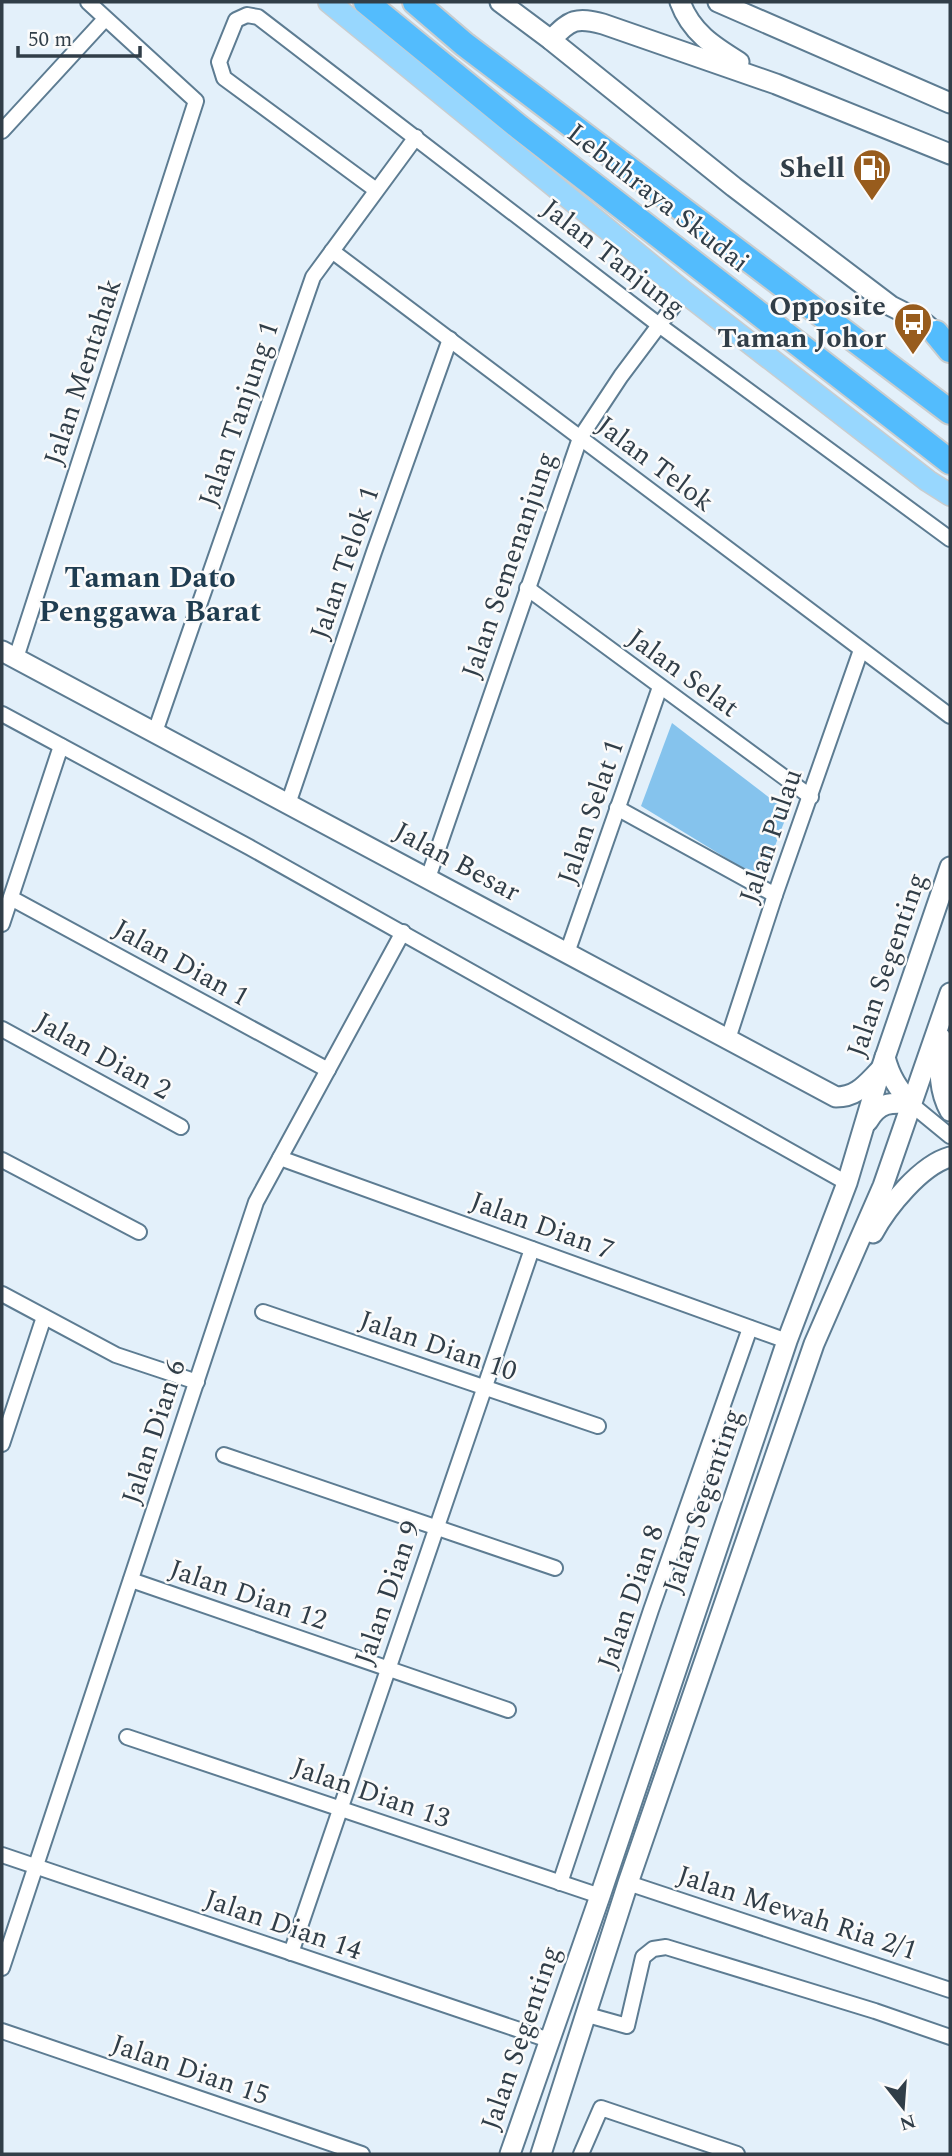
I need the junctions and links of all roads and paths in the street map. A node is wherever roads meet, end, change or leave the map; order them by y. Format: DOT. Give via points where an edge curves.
graph roads {
  1 [pos="88,2"];
  2 [pos="330,2"];
  3 [pos="366,2"];
  4 [pos="415,2"];
  5 [pos="500,2"];
  6 [pos="680,2"];
  7 [pos="718,2"];
  8 [pos="105,19"];
  9 [pos="551,40"];
  10 [pos="776,84"];
  11 [pos="950,103"];
  12 [pos="2,131"];
  13 [pos="416,137"];
  14 [pos="950,154"];
  15 [pos="376,190"];
  16 [pos="332,251"];
  17 [pos="684,292"];
  18 [pos="659,325"];
  19 [pos="450,339"];
  20 [pos="946,343"];
  21 [pos="950,412"];
  22 [pos="580,438"];
  23 [pos="950,462"];
  24 [pos="950,495"];
  25 [pos="950,539"];
  26 [pos="527,588"];
  27 [pos="862,650"];
  28 [pos="9,654"];
  29 [pos="660,687"];
  30 [pos="2,714"];
  31 [pos="950,716"];
  32 [pos="155,732"];
  33 [pos="61,746"];
  34 [pos="811,797"];
  35 [pos="288,804"];
  36 [pos="617,808"];
  37 [pos="950,867"];
  38 [pos="428,878"];
  39 [pos="950,886"];
  40 [pos="775,895"];
  41 [pos="10,898"];
  42 [pos="932,917"];
  43 [pos="2,924"];
  44 [pos="403,932"];
  45 [pos="567,953"];
  46 [pos="950,993"];
  47 [pos="941,1019"];
  48 [pos="2,1029"];
  49 [pos="728,1039"];
  50 [pos="883,1063"];
  51 [pos="328,1070"];
  52 [pos="911,1104"];
  53 [pos="950,1111"];
  54 [pos="181,1127"];
  55 [pos="864,1127"];
  56 [pos="950,1136"];
  57 [pos="950,1157"];
  58 [pos="280,1158"];
  59 [pos="2,1160"];
  60 [pos="847,1183"];
  61 [pos="139,1232"];
  62 [pos="532,1249"];
  63 [pos="838,1289"];
  64 [pos="2,1294"];
  65 [pos="262,1312"];
  66 [pos="44,1317"];
  67 [pos="750,1328"];
  68 [pos="787,1341"];
  69 [pos="197,1382"];
  70 [pos="484,1387"];
  71 [pos="598,1426"];
  72 [pos="2,1444"];
  73 [pos="224,1455"];
  74 [pos="436,1527"];
  75 [pos="555,1569"];
  76 [pos="131,1580"];
  77 [pos="388,1669"];
  78 [pos="508,1710"];
  79 [pos="127,1737"];
  80 [pos="341,1809"];
  81 [pos="2,1855"];
  82 [pos="36,1867"];
  83 [pos="559,1883"];
  84 [pos="628,1883"];
  85 [pos="600,1896"];
  86 [pos="291,1953"];
  87 [pos="2,1968"];
  88 [pos="950,1990"];
  89 [pos="584,2014"];
  90 [pos="2,2031"];
  91 [pos="950,2037"];
  92 [pos="548,2040"];
  93 [pos="315,2139"];
  94 [pos="310,2154"];
  95 [pos="362,2154"];
  96 [pos="510,2154"];
  97 [pos="541,2154"];
  98 [pos="582,2154"];
  99 [pos="737,2154"];
  1 -- 8 [label="street"];
  2 -- 17 [label="main road"];
  3 -- 23 [label="highway, Lebuhraya Skudai" via="519,127"];
  4 -- 21 [label="highway, Lebuhraya Skudai"];
  5 -- 9 [label="street"];
  6 -- 10 [label="street" via="693,28 709,44"];
  7 -- 11 [label="street"];
  8 -- 12 [label="street"];
  8 -- 28 [label="street, Jalan Mentahak" via="196,101"];
  9 -- 10 [label="street" via="564,26 582,18"];
  9 -- 20 [label="street" via="734,187"];
  10 -- 14 [label="street"];
  13 -- 15 [label="street, Jalan Tanjung 1"];
  13 -- 15 [label="street, Jalan Tanjung" via="258,17 236,20 219,62 224,78"];
  13 -- 18 [label="street, Jalan Tanjung"];
  15 -- 16 [label="street, Jalan Tanjung 1"];
  16 -- 19 [label="street, Jalan Telok"];
  16 -- 32 [label="street, Jalan Tanjung 1" via="313,277"];
  17 -- 18 [label="street, Jalan Semenanjung"];
  17 -- 24 [label="main road"];
  18 -- 22 [label="street, Jalan Semenanjung"];
  18 -- 25 [label="street, Jalan Tanjung"];
  19 -- 22 [label="street, Jalan Telok"];
  19 -- 35 [label="street, Jalan Telok 1"];
  22 -- 26 [label="street, Jalan Semenanjung"];
  22 -- 27 [label="street, Jalan Telok"];
  26 -- 29 [label="street, Jalan Selat"];
  26 -- 38 [label="street, Jalan Semenanjung"];
  27 -- 31 [label="street, Jalan Telok"];
  27 -- 34 [label="street, Jalan Pulau"];
  28 -- 32 [label="street, Jalan Besar"];
  29 -- 34 [label="street, Jalan Selat"];
  29 -- 36 [label="street, Jalan Selat 1"];
  30 -- 33 [label="street"];
  32 -- 35 [label="street, Jalan Besar"];
  33 -- 41 [label="street"];
  33 -- 44 [label="street"];
  34 -- 40 [label="street, Jalan Pulau"];
  35 -- 38 [label="street, Jalan Besar"];
  36 -- 40 [label="street"];
  36 -- 45 [label="street, Jalan Selat 1"];
  37 -- 42 [label="street, Jalan Segenting"];
  38 -- 45 [label="street, Jalan Besar"];
  39 -- 42 [label="street"];
  40 -- 49 [label="street, Jalan Pulau"];
  41 -- 43 [label="street"];
  41 -- 51 [label="street, Jalan Dian 1"];
  42 -- 50 [label="street, Jalan Segenting"];
  44 -- 51 [label="street, Jalan Dian 6"];
  44 -- 60 [label="street"];
  45 -- 49 [label="street, Jalan Besar"];
  46 -- 47 [label="street, Jalan Segenting"];
  47 -- 52 [label="street, Jalan Segenting"];
  47 -- 53 [label="street" via="940,1082"];
  48 -- 54 [label="street, Jalan Dian 2"];
  49 -- 50 [label="street, Jalan Besar" via="836,1097 857,1093"];
  50 -- 52 [label="street"];
  50 -- 55 [label="street, Jalan Segenting"];
  51 -- 58 [label="street, Jalan Dian 6"];
  52 -- 55 [label="street" via="881,1105"];
  52 -- 56 [label="street"];
  52 -- 63 [label="street, Jalan Segenting" via="883,1186"];
  55 -- 60 [label="street, Jalan Segenting"];
  57 -- 63 [label="street" via="897,1199"];
  58 -- 62 [label="street, Jalan Dian 7"];
  58 -- 69 [label="street, Jalan Dian 6" via="256,1202"];
  59 -- 61 [label="street"];
  60 -- 68 [label="street, Jalan Segenting"];
  62 -- 67 [label="street, Jalan Dian 7"];
  62 -- 70 [label="street, Jalan Dian 9"];
  63 -- 68 [label="street" via="812,1324"];
  63 -- 84 [label="street, Jalan Segenting" via="814,1343"];
  64 -- 66 [label="street"];
  65 -- 70 [label="street, Jalan Dian 10"];
  66 -- 69 [label="street" via="116,1355"];
  66 -- 72 [label="street"];
  67 -- 68 [label="street, Jalan Dian 7"];
  67 -- 83 [label="street, Jalan Dian 8"];
  68 -- 85 [label="street, Jalan Segenting"];
  69 -- 76 [label="street, Jalan Dian 6"];
  70 -- 71 [label="street, Jalan Dian 10"];
  70 -- 74 [label="street, Jalan Dian 9"];
  73 -- 74 [label="street"];
  74 -- 75 [label="street"];
  74 -- 77 [label="street, Jalan Dian 9"];
  76 -- 77 [label="street, Jalan Dian 12"];
  76 -- 82 [label="street, Jalan Dian 6"];
  77 -- 78 [label="street, Jalan Dian 12"];
  77 -- 80 [label="street, Jalan Dian 9"];
  79 -- 80 [label="street, Jalan Dian 13"];
  80 -- 83 [label="street, Jalan Dian 13"];
  80 -- 86 [label="street, Jalan Dian 9"];
  81 -- 82 [label="street, Jalan Dian 14"];
  82 -- 86 [label="street, Jalan Dian 14"];
  82 -- 87 [label="street, Jalan Dian 6"];
  83 -- 85 [label="street, Jalan Dian 13"];
  84 -- 88 [label="street, Jalan Mewah Ria 2/1"];
  84 -- 89 [label="street, Jalan Segenting"];
  85 -- 92 [label="street, Jalan Segenting"];
  86 -- 92 [label="street, Jalan Dian 14"];
  89 -- 91 [label="street" via="627,2026 643,1957 666,1947"];
  89 -- 97 [label="street, Jalan Segenting"];
  90 -- 93 [label="street, Jalan Dian 15"];
  92 -- 96 [label="street, Jalan Segenting"];
  93 -- 94 [label="street"];
  93 -- 95 [label="street, Jalan Dian 15"];
  98 -- 99 [label="street" via="601,2108"];
}
